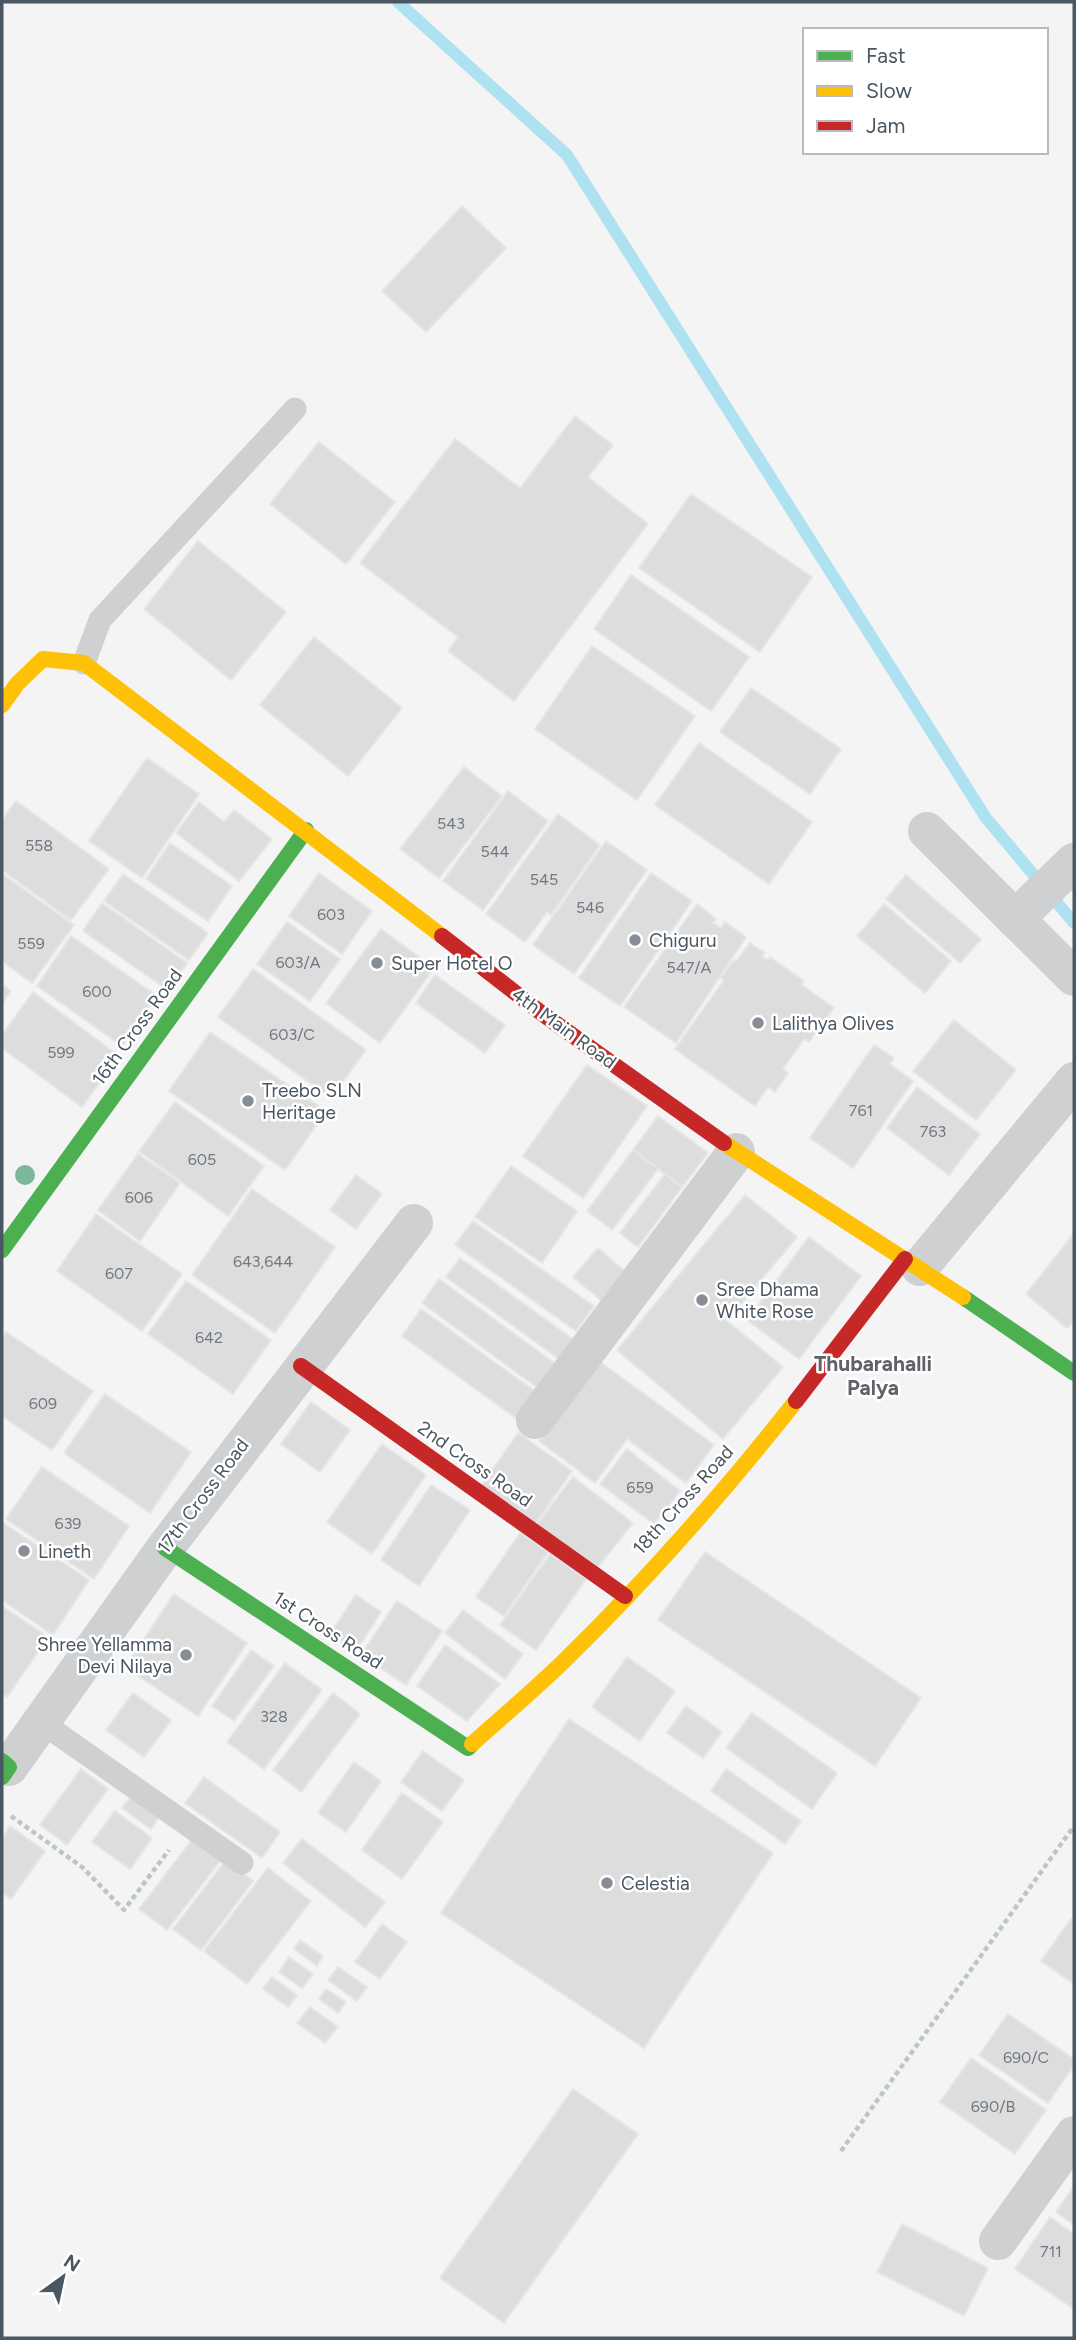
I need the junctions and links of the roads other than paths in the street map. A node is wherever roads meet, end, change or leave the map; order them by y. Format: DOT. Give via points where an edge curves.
graph roads {
  1 [pos="295,409"];
  2 [pos="84,663"];
  3 [pos="7,687"];
  4 [pos="306,830"];
  5 [pos="927,831"];
  6 [pos="1046,890"];
  7 [pos="1074,977"];
  8 [pos="1074,1081"];
  9 [pos="736,1152"];
  10 [pos="414,1223"];
  11 [pos="2,1250"];
  12 [pos="913,1263"];
  13 [pos="301,1366"];
  14 [pos="1074,1373"];
  15 [pos="535,1420"];
  16 [pos="165,1548"];
  17 [pos="625,1596"];
  18 [pos="41,1722"];
  19 [pos="468,1748"];
  20 [pos="4,1768"];
  21 [pos="242,1863"];
  22 [pos="1074,2135"];
  23 [pos="998,2241"];
  1 -- 2 [label="lane" via="100,620"];
  2 -- 3 [label="street" via="43,659"];
  2 -- 4 [label="street, 4th Main Road"];
  4 -- 9 [label="street, 4th Main Road" via="544,1016"];
  4 -- 11 [label="street, 16th Cross Road"];
  5 -- 6 [label="street"];
  6 -- 7 [label="street"];
  8 -- 12 [label="street"];
  9 -- 12 [label="street, 4th Main Road"];
  9 -- 15 [label="street"];
  10 -- 13 [label="street, 17th Cross Road"];
  12 -- 14 [label="street, 4th Main Road"];
  12 -- 17 [label="street, 18th Cross Road" via="706,1509"];
  13 -- 16 [label="street, 17th Cross Road"];
  13 -- 17 [label="street, 2nd Cross Road"];
  16 -- 18 [label="street, 17th Cross Road"];
  16 -- 19 [label="street, 1st Cross Road"];
  17 -- 19 [label="street, 18th Cross Road" via="572,1653"];
  18 -- 20 [label="street, 17th Cross Road"];
  18 -- 21 [label="lane"];
  22 -- 23 [label="street"];
}
